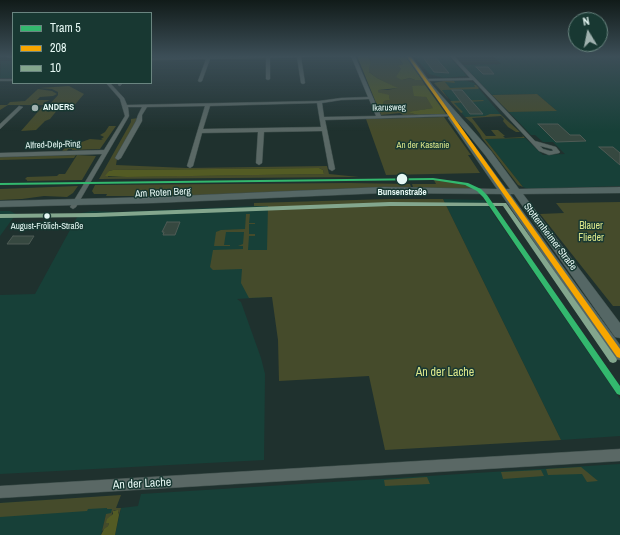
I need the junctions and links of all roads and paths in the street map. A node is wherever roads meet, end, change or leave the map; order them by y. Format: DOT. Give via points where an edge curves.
graph roads {
  1 [pos="364,81"];
  2 [pos="426,81"];
  3 [pos="476,81"];
  4 [pos="109,84"];
  5 [pos="371,98"];
  6 [pos="319,102"];
  7 [pos="208,104"];
  8 [pos="125,106"];
  9 [pos="145,106"];
  10 [pos="21,107"];
  11 [pos="453,115"];
  12 [pos="379,117"];
  13 [pos="322,119"];
  14 [pos="0,127"];
  15 [pos="324,129"];
  16 [pos="261,130"];
  17 [pos="200,132"];
  18 [pos="534,142"];
  19 [pos="106,152"];
  20 [pos="0,155"];
  21 [pos="118,158"];
  22 [pos="259,163"];
  23 [pos="190,166"];
  24 [pos="332,169"];
  25 [pos="620,190"];
  26 [pos="512,194"];
  27 [pos="620,194"];
  28 [pos="0,204"];
  29 [pos="75,205"];
  30 [pos="0,208"];
  31 [pos="620,333"];
  32 [pos="620,355"];
  33 [pos="620,454"];
  34 [pos="0,492"];
  1 -- 5 [label="street"];
  2 -- 11 [label="main road, Stotternheimer Straße"];
  3 -- 18 [label="street"];
  4 -- 8 [label="street"];
  5 -- 6 [label="street"];
  5 -- 12 [label="street"];
  6 -- 7 [label="street"];
  6 -- 13 [label="street"];
  7 -- 9 [label="street"];
  7 -- 17 [label="street"];
  8 -- 9 [label="street"];
  8 -- 19 [label="street" via="125,122"];
  9 -- 21 [label="street"];
  10 -- 14 [label="street"];
  11 -- 12 [label="street, Ikarusweg"];
  11 -- 26 [label="main road, Stotternheimer Straße"];
  11 -- 26 [label="main road, Stotternheimer Straße" via="488,153"];
  12 -- 13 [label="street, Ikarusweg"];
  13 -- 15 [label="street"];
  15 -- 16 [label="street"];
  15 -- 24 [label="street"];
  16 -- 17 [label="street"];
  16 -- 22 [label="street"];
  17 -- 23 [label="street"];
  19 -- 20 [label="street, Alfred-Delp-Ring"];
  19 -- 29 [label="street"];
  25 -- 26 [label="main road"];
  26 -- 27 [label="main road"];
  26 -- 29 [label="main road, Am Roten Berg"];
  26 -- 31 [label="main road, Stotternheimer Straße"];
  26 -- 32 [label="main road, Stotternheimer Straße"];
  28 -- 29 [label="main road, Am Roten Berg"];
  29 -- 30 [label="main road, Am Roten Berg"];
  33 -- 34 [label="street, An der Lache"];
}
